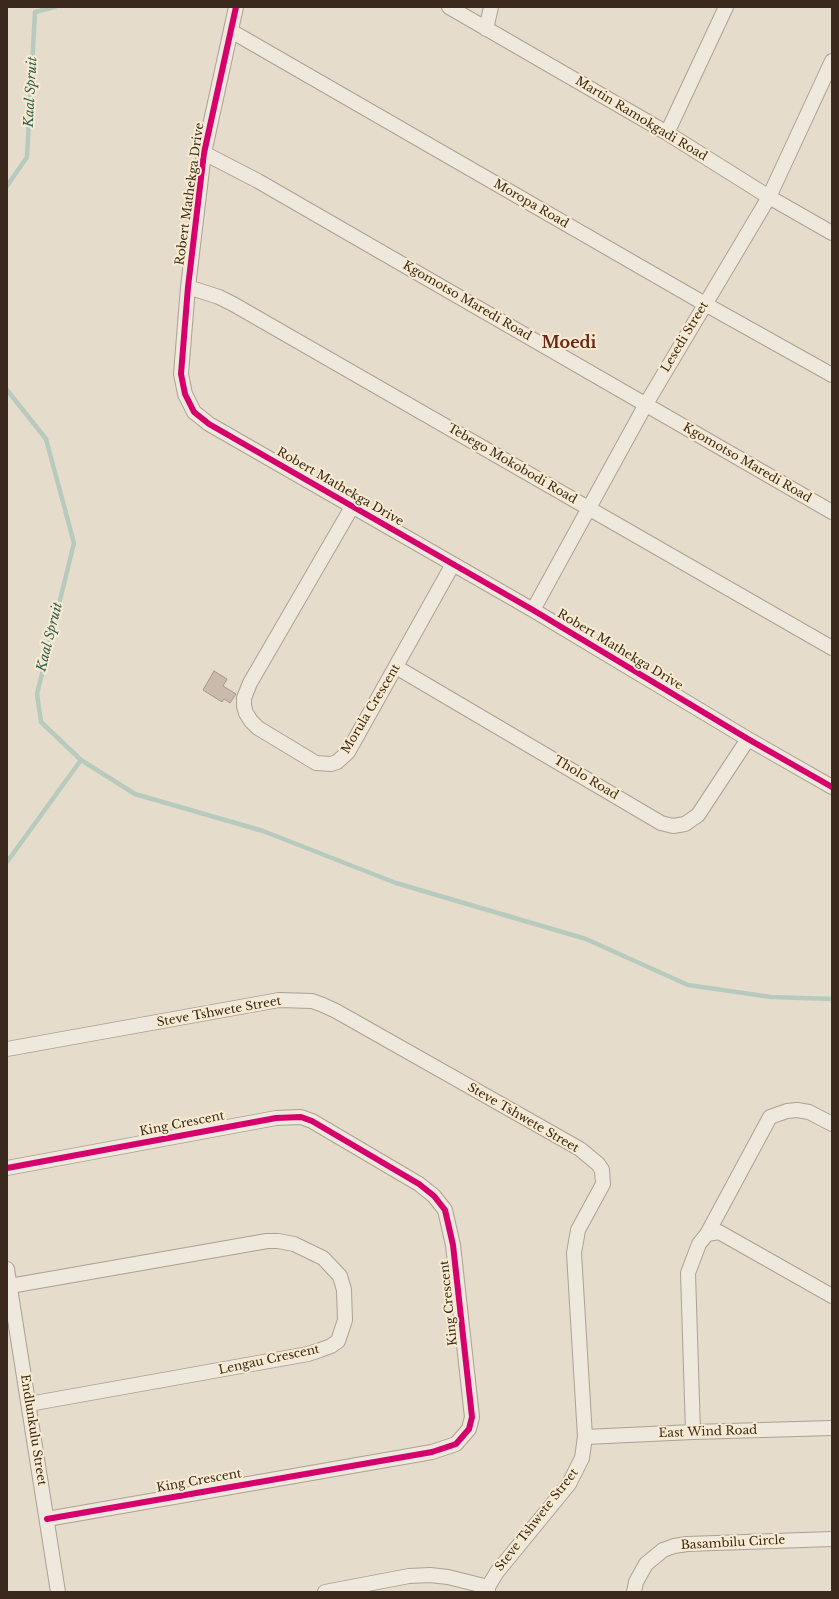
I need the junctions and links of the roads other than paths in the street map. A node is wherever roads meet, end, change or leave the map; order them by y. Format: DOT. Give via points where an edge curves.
graph roads {
  1 [pos="236,7"];
  2 [pos="449,7"];
  3 [pos="491,7"];
  4 [pos="726,7"];
  5 [pos="486,29"];
  6 [pos="231,31"];
  7 [pos="832,61"];
  8 [pos="668,133"];
  9 [pos="204,153"];
  10 [pos="769,196"];
  11 [pos="832,233"];
  12 [pos="188,287"];
  13 [pos="705,304"];
  14 [pos="832,375"];
  15 [pos="646,404"];
  16 [pos="352,507"];
  17 [pos="590,508"];
  18 [pos="832,512"];
  19 [pos="453,564"];
  20 [pos="533,610"];
  21 [pos="832,648"];
  22 [pos="396,667"];
  23 [pos="748,739"];
  24 [pos="832,787"];
  25 [pos="7,1050"];
  26 [pos="832,1124"];
  27 [pos="7,1168"];
  28 [pos="707,1234"];
  29 [pos="7,1269"];
  30 [pos="10,1286"];
  31 [pos="832,1296"];
  32 [pos="29,1404"];
  33 [pos="832,1428"];
  34 [pos="693,1432"];
  35 [pos="585,1437"];
  36 [pos="47,1519"];
  37 [pos="832,1539"];
  38 [pos="488,1590"];
  39 [pos="58,1592"];
  40 [pos="324,1592"];
  41 [pos="634,1592"];
  1 -- 6 [label="street, Robert Mathekga Drive"];
  2 -- 5 [label="street, Martin Ramokgadi Road"];
  3 -- 5 [label="street"];
  4 -- 8 [label="street"];
  5 -- 8 [label="street, Martin Ramokgadi Road"];
  6 -- 9 [label="street, Robert Mathekga Drive"];
  6 -- 13 [label="street, Moropa Road"];
  7 -- 10 [label="street, Lesedi Street"];
  8 -- 10 [label="street, Martin Ramokgadi Road"];
  9 -- 12 [label="street, Robert Mathekga Drive"];
  9 -- 15 [label="street, Kgomotso Maredi Road" via="258,181"];
  10 -- 11 [label="street, Martin Ramokgadi Road"];
  10 -- 13 [label="street, Lesedi Street"];
  12 -- 16 [label="street, Robert Mathekga Drive" via="181,374 185,394 194,412 209,424"];
  12 -- 17 [label="street, Tebego Mokobodi Road" via="233,304"];
  13 -- 14 [label="street, Moropa Road"];
  13 -- 15 [label="street, Lesedi Street"];
  15 -- 17 [label="street, Lesedi Street"];
  15 -- 18 [label="street, Kgomotso Maredi Road"];
  16 -- 19 [label="street, Robert Mathekga Drive"];
  16 -- 22 [label="street, Morula Crescent" via="250,683 244,698 244,706 251,721 258,728 316,763 331,764 348,752"];
  17 -- 20 [label="street, Lesedi Street"];
  17 -- 21 [label="street, Tebego Mokobodi Road"];
  19 -- 20 [label="street, Robert Mathekga Drive"];
  19 -- 22 [label="street, Morula Crescent"];
  20 -- 23 [label="street, Robert Mathekga Drive"];
  22 -- 23 [label="street, Tholo Road" via="661,823 673,826 685,824 698,815"];
  23 -- 24 [label="street, Robert Mathekga Drive"];
  25 -- 35 [label="street, Steve Tshwete Street" via="279,1000 312,1001 336,1011 580,1149 598,1164 603,1178 600,1191 578,1230 574,1253"];
  26 -- 28 [label="street" via="809,1112 797,1110 770,1117"];
  27 -- 36 [label="street, King Crescent" via="276,1118 301,1117 413,1180 434,1196 445,1210 453,1245 472,1417 469,1429 456,1444 432,1452"];
  28 -- 31 [label="street" via="719,1232"];
  28 -- 34 [label="street" via="699,1244 688,1273"];
  29 -- 30 [label="street, Endlunkulu Street"];
  30 -- 32 [label="street, Endlunkulu Street"];
  30 -- 32 [label="street, Lengau Crescent" via="278,1241 294,1244 322,1258 340,1276 344,1290 345,1320 340,1336 331,1346 320,1350"];
  32 -- 36 [label="street, Endlunkulu Street"];
  33 -- 34 [label="street, East Wind Road"];
  34 -- 35 [label="street, East Wind Road"];
  35 -- 38 [label="street, Steve Tshwete Street" via="582,1458 575,1475 497,1572"];
  36 -- 39 [label="street, Endlunkulu Street"];
  37 -- 41 [label="street, Basambilu Circle" via="674,1546 663,1550 646,1564 636,1582"];
  38 -- 40 [label="street" via="448,1577 430,1575 409,1576"];
}
